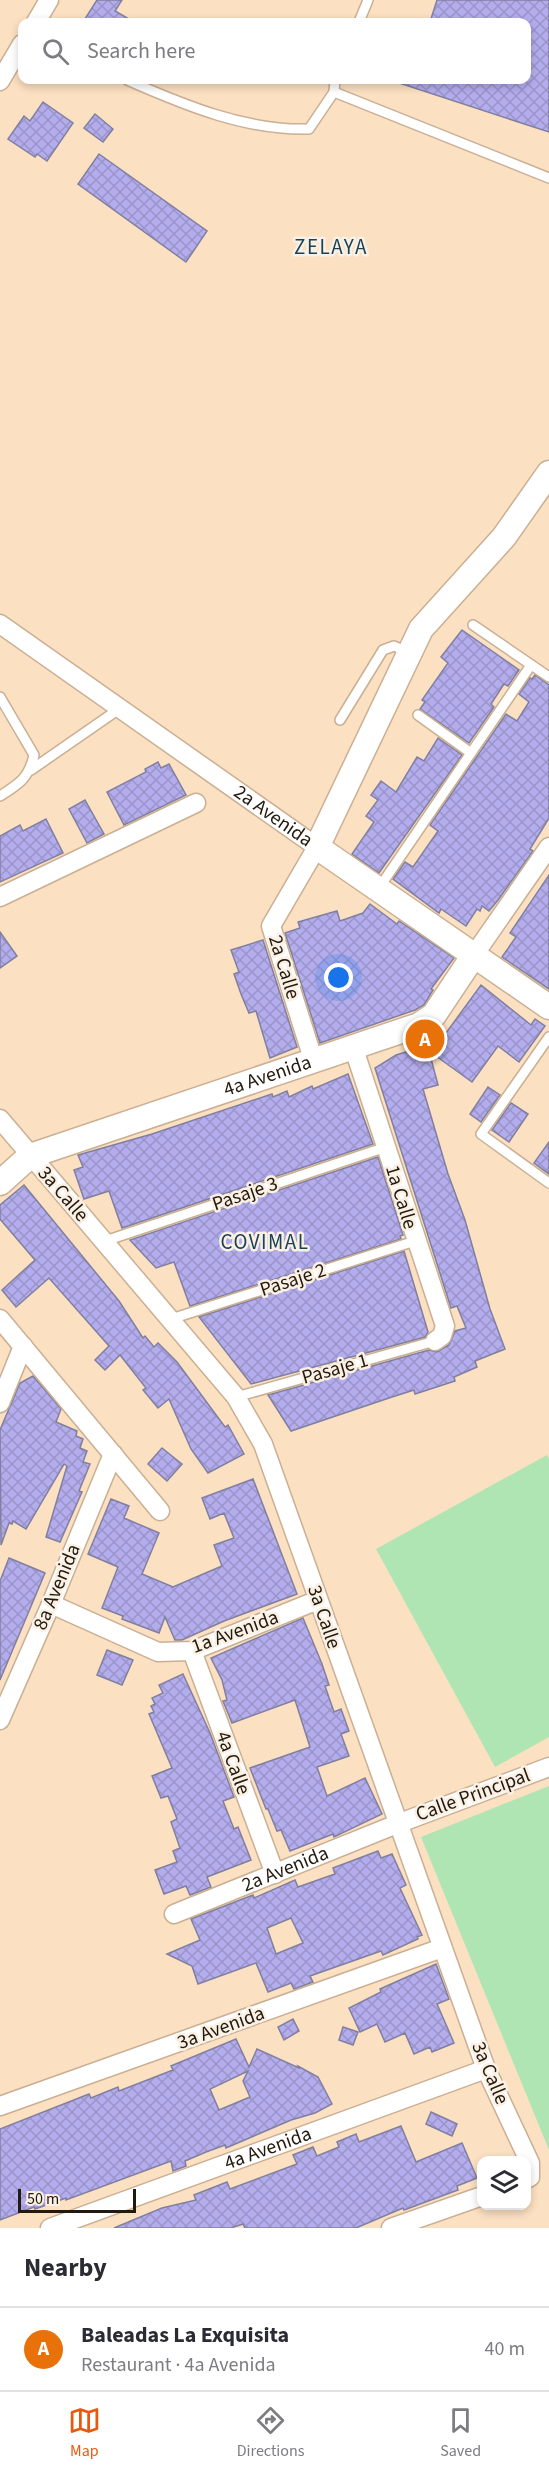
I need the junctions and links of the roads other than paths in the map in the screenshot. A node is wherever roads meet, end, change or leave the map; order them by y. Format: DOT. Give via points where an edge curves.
graph roads {
  1 [pos="49,0"];
  2 [pos="368,0"];
  3 [pos="38,18"];
  4 [pos="361,18"];
  5 [pos="18,51"];
  6 [pos="0,81"];
  7 [pos="137,84"];
  8 [pos="335,84"];
  9 [pos="334,92"];
  10 [pos="549,178"];
  11 [pos="549,473"];
  12 [pos="0,624"];
  13 [pos="473,625"];
  14 [pos="410,653"];
  15 [pos="531,665"];
  16 [pos="549,677"];
  17 [pos="0,697"];
  18 [pos="119,709"];
  19 [pos="418,715"];
  20 [pos="339,720"];
  21 [pos="471,753"];
  22 [pos="31,770"];
  23 [pos="0,796"];
  24 [pos="196,803"];
  25 [pos="317,847"];
  26 [pos="549,848"];
  27 [pos="379,889"];
  28 [pos="0,897"];
  29 [pos="474,955"];
  30 [pos="549,1007"];
  31 [pos="549,1037"];
  32 [pos="354,1049"];
  33 [pos="314,1062"];
  34 [pos="0,1119"];
  35 [pos="386,1147"];
  36 [pos="30,1156"];
  37 [pos="0,1183"];
  38 [pos="549,1183"];
  39 [pos="105,1241"];
  40 [pos="415,1241"];
  41 [pos="0,1318"];
  42 [pos="171,1319"];
  43 [pos="435,1341"];
  44 [pos="23,1346"];
  45 [pos="236,1397"];
  46 [pos="0,1403"];
  47 [pos="112,1454"];
  48 [pos="160,1511"];
  49 [pos="318,1600"];
  50 [pos="51,1604"];
  51 [pos="192,1651"];
  52 [pos="0,1720"];
  53 [pos="549,1767"];
  54 [pos="398,1824"];
  55 [pos="275,1874"];
  56 [pos="174,1914"];
  57 [pos="442,1948"];
  58 [pos="486,2069"];
  59 [pos="0,2106"];
  60 [pos="527,2156"];
  61 [pos="477,2198"];
  62 [pos="50,2228"];
  63 [pos="391,2228"];
  1 -- 3 [label="street"];
  2 -- 4 [label="lane"];
  5 -- 6 [label="street"];
  7 -- 9 [label="lane" via="208,113 293,130 309,129"];
  8 -- 9 [label="lane"];
  9 -- 10 [label="lane"];
  11 -- 14 [label="street" via="504,537 421,629"];
  12 -- 18 [label="street, 2a Avenida"];
  13 -- 15 [label="lane"];
  14 -- 20 [label="lane" via="394,646 383,650"];
  14 -- 25 [label="street"];
  15 -- 16 [label="lane"];
  15 -- 21 [label="lane"];
  17 -- 22 [label="lane" via="34,755"];
  18 -- 22 [label="lane"];
  18 -- 25 [label="street, 2a Avenida"];
  19 -- 21 [label="lane"];
  21 -- 27 [label="lane"];
  22 -- 23 [label="lane" via="19,784"];
  24 -- 28 [label="street"];
  25 -- 27 [label="street, 2a Avenida"];
  25 -- 33 [label="street, 2a Calle" via="271,926"];
  26 -- 29 [label="street"];
  27 -- 29 [label="street, 2a Avenida"];
  29 -- 30 [label="street, 2a Avenida"];
  29 -- 32 [label="street, 4a Avenida" via="430,1019"];
  31 -- 38 [label="lane" via="482,1134"];
  32 -- 33 [label="street, 4a Avenida"];
  32 -- 35 [label="street, 1a Calle"];
  33 -- 36 [label="street, 4a Avenida"];
  34 -- 36 [label="street, 3a Calle"];
  35 -- 39 [label="lane, Pasaje 3"];
  35 -- 40 [label="street, 1a Calle"];
  36 -- 37 [label="street"];
  36 -- 39 [label="street, 3a Calle"];
  39 -- 42 [label="street, 3a Calle"];
  40 -- 42 [label="lane, Pasaje 2"];
  40 -- 43 [label="street, 1a Calle" via="445,1326 442,1336"];
  41 -- 44 [label="street"];
  42 -- 45 [label="street, 3a Calle"];
  43 -- 45 [label="lane, Pasaje 1"];
  44 -- 46 [label="street"];
  44 -- 47 [label="street"];
  45 -- 49 [label="street, 3a Calle" via="263,1444"];
  47 -- 48 [label="street"];
  47 -- 50 [label="street, 8a Avenida"];
  49 -- 51 [label="street, 1a Avenida"];
  49 -- 54 [label="street, 3a Calle"];
  50 -- 51 [label="street, 1a Avenida" via="158,1652"];
  50 -- 52 [label="street, 8a Avenida"];
  51 -- 55 [label="street, 4a Calle"];
  53 -- 54 [label="street, Calle Principal"];
  54 -- 55 [label="street, 2a Avenida"];
  54 -- 57 [label="street, 3a Calle"];
  55 -- 56 [label="street, 2a Avenida"];
  57 -- 58 [label="street, 3a Calle"];
  57 -- 59 [label="street, 3a Avenida"];
  58 -- 60 [label="street, 3a Calle"];
  58 -- 62 [label="street, 4a Avenida"];
  61 -- 63 [label="street"];
}
